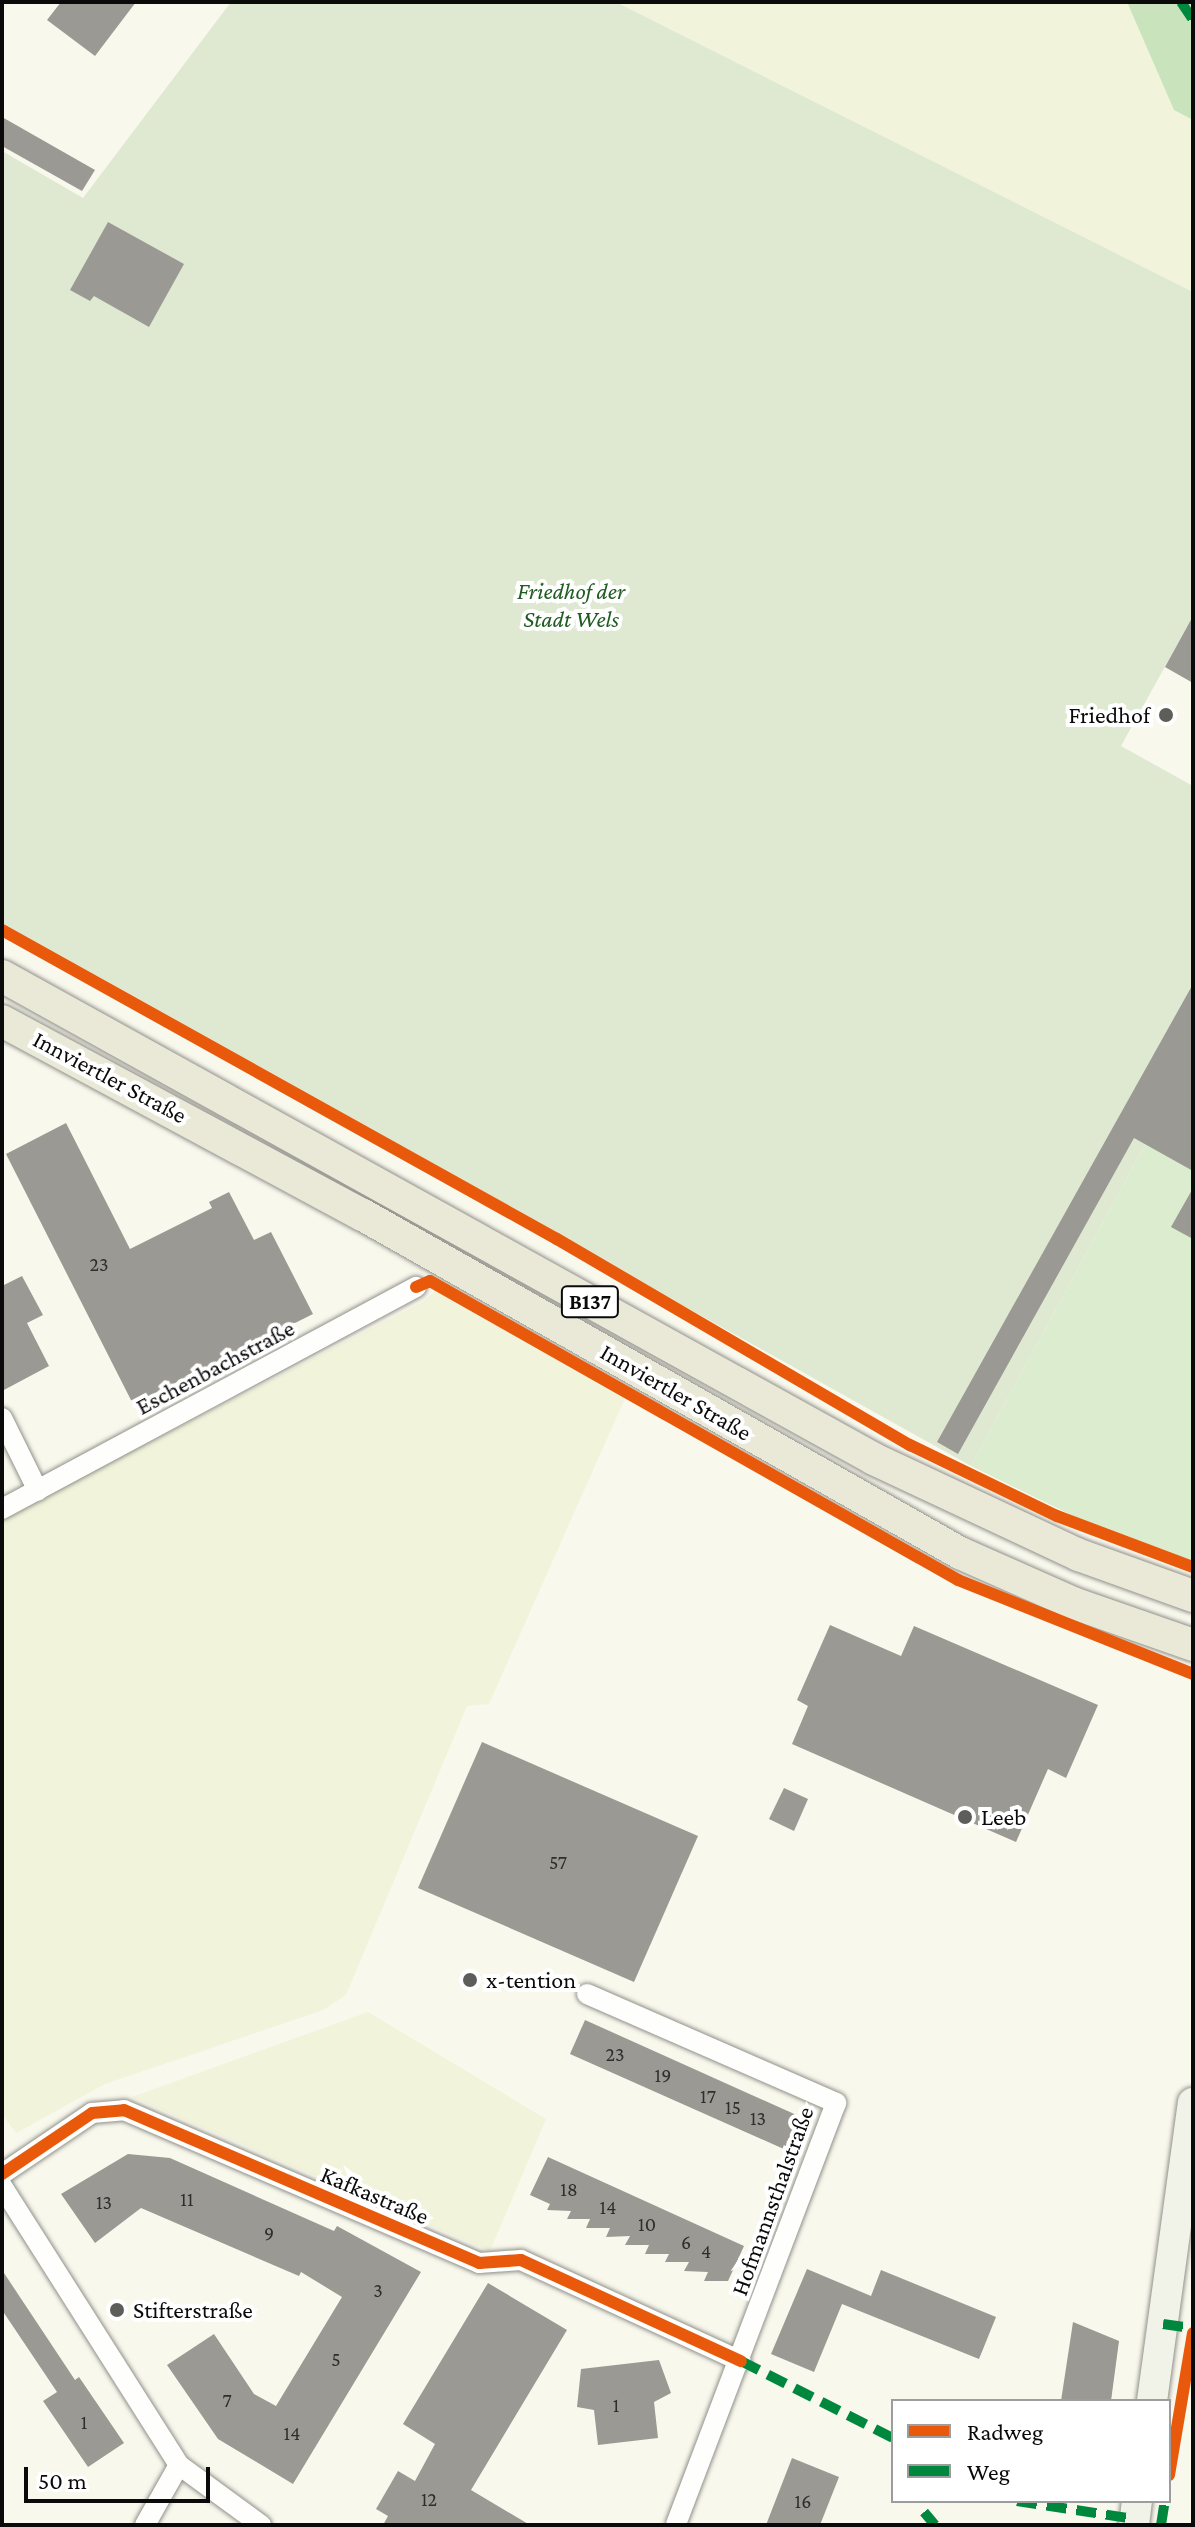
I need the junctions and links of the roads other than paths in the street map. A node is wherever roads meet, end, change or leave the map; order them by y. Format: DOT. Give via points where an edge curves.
graph roads {
  1 [pos="2,976"];
  2 [pos="2,1021"];
  3 [pos="416,1287"];
  4 [pos="2,1418"];
  5 [pos="38,1491"];
  6 [pos="2,1509"];
  7 [pos="1193,1596"];
  8 [pos="1193,1645"];
  9 [pos="587,1994"];
  10 [pos="1193,2103"];
  11 [pos="2,2174"];
  12 [pos="2,2186"];
  13 [pos="741,2361"];
  14 [pos="1152,2399"];
  15 [pos="179,2465"];
  16 [pos="1137,2503"];
  17 [pos="145,2525"];
  18 [pos="261,2525"];
  19 [pos="676,2525"];
  20 [pos="1134,2525"];
  1 -- 7 [label="main road, Innviertler Straße / B137" via="874,1459 1079,1555"];
  2 -- 8 [label="main road, Innviertler Straße / B137" via="336,1200 960,1553 1073,1603"];
  3 -- 5 [label="street, Eschenbachstraße"];
  4 -- 5 [label="street"];
  5 -- 6 [label="street, Eschenbachstraße"];
  9 -- 13 [label="street, Hofmannsthalstraße" via="836,2103"];
  10 -- 14 [label="street"];
  11 -- 13 [label="street, Kafkastraße" via="92,2113 124,2110 479,2263 521,2260"];
  12 -- 15 [label="street"];
  13 -- 19 [label="street, Hofmannsthalstraße"];
  15 -- 17 [label="street"];
  15 -- 18 [label="street"];
  16 -- 20 [label="street"];
}
